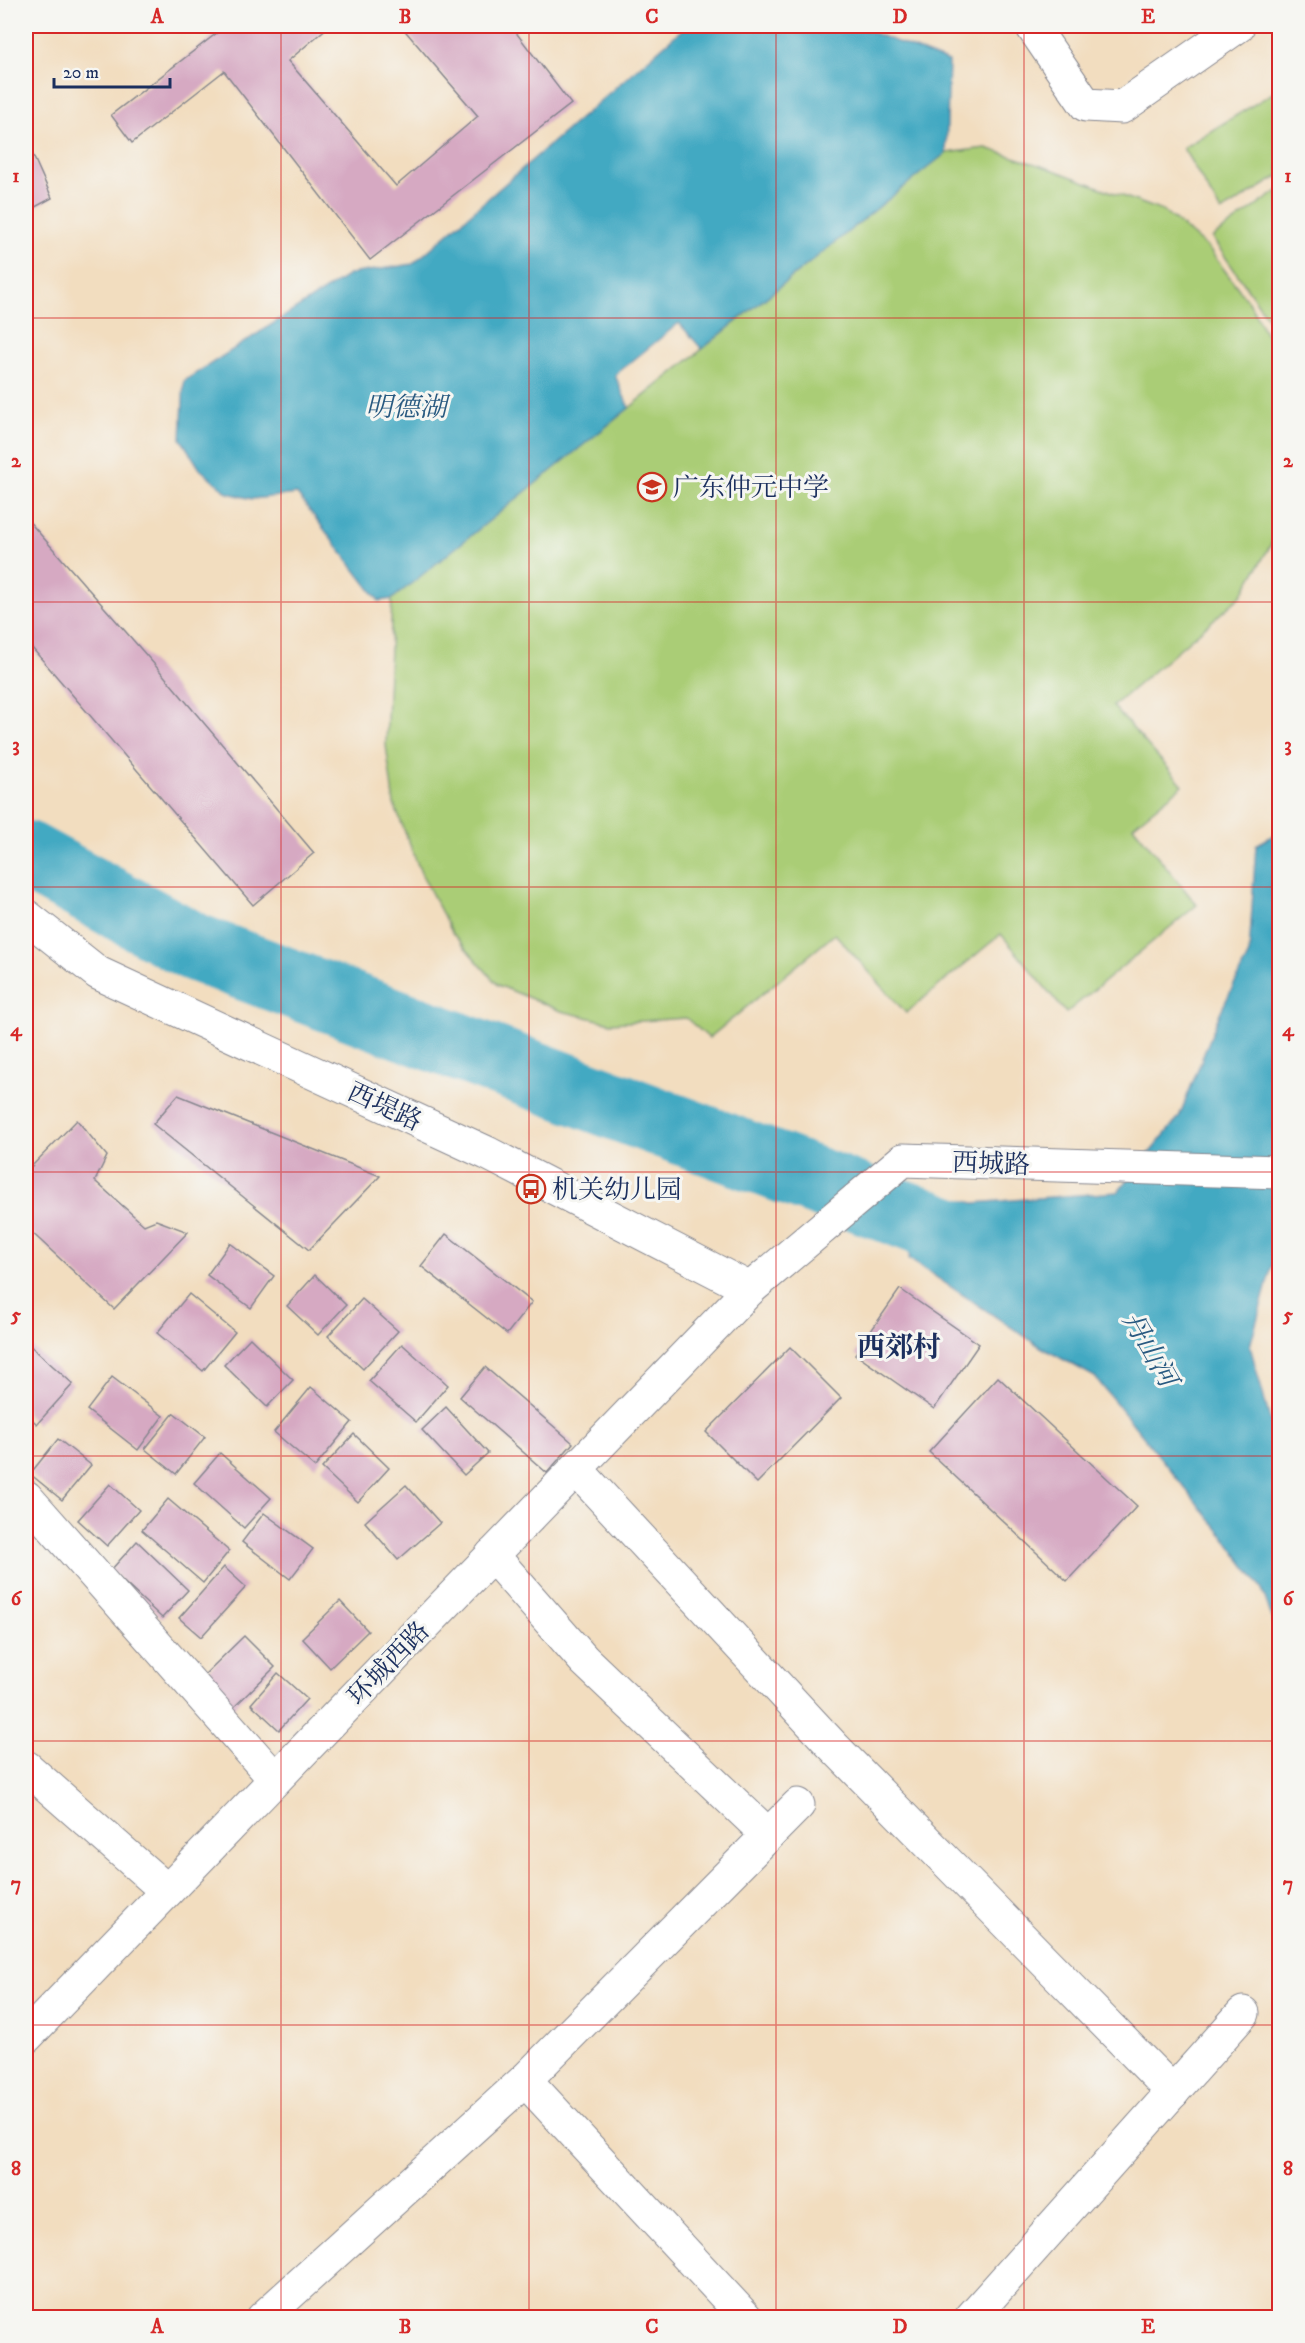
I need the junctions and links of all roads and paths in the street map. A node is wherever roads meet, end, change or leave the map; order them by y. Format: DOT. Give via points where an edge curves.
graph roads {
  1 [pos="1032,26"];
  2 [pos="1238,26"];
  3 [pos="26,916"];
  4 [pos="1280,1172"];
  5 [pos="750,1289"];
  6 [pos="576,1469"];
  7 [pos="26,1497"];
  8 [pos="492,1556"];
  9 [pos="26,1767"];
  10 [pos="275,1779"];
  11 [pos="798,1805"];
  12 [pos="768,1835"];
  13 [pos="167,1891"];
  14 [pos="1243,2013"];
  15 [pos="26,2037"];
  16 [pos="525,2080"];
  17 [pos="1173,2092"];
  18 [pos="262,2318"];
  19 [pos="746,2318"];
  20 [pos="971,2318"];
  1 -- 2 [label="street" via="1086,105 1122,107"];
  3 -- 5 [label="street, 西堤路" via="98,974 487,1154"];
  4 -- 5 [label="street, 西城路" via="903,1160"];
  5 -- 6 [label="street, 环城西路"];
  6 -- 8 [label="street, 环城西路"];
  6 -- 17 [label="street" via="831,1744"];
  7 -- 10 [label="street"];
  8 -- 10 [label="street, 环城西路"];
  8 -- 12 [label="street" via="584,1660"];
  9 -- 13 [label="street"];
  10 -- 13 [label="street, 环城西路"];
  11 -- 12 [label="street"];
  12 -- 16 [label="street"];
  13 -- 15 [label="street, 环城西路"];
  14 -- 17 [label="street"];
  16 -- 18 [label="street"];
  16 -- 19 [label="street"];
  17 -- 20 [label="street"];
}
